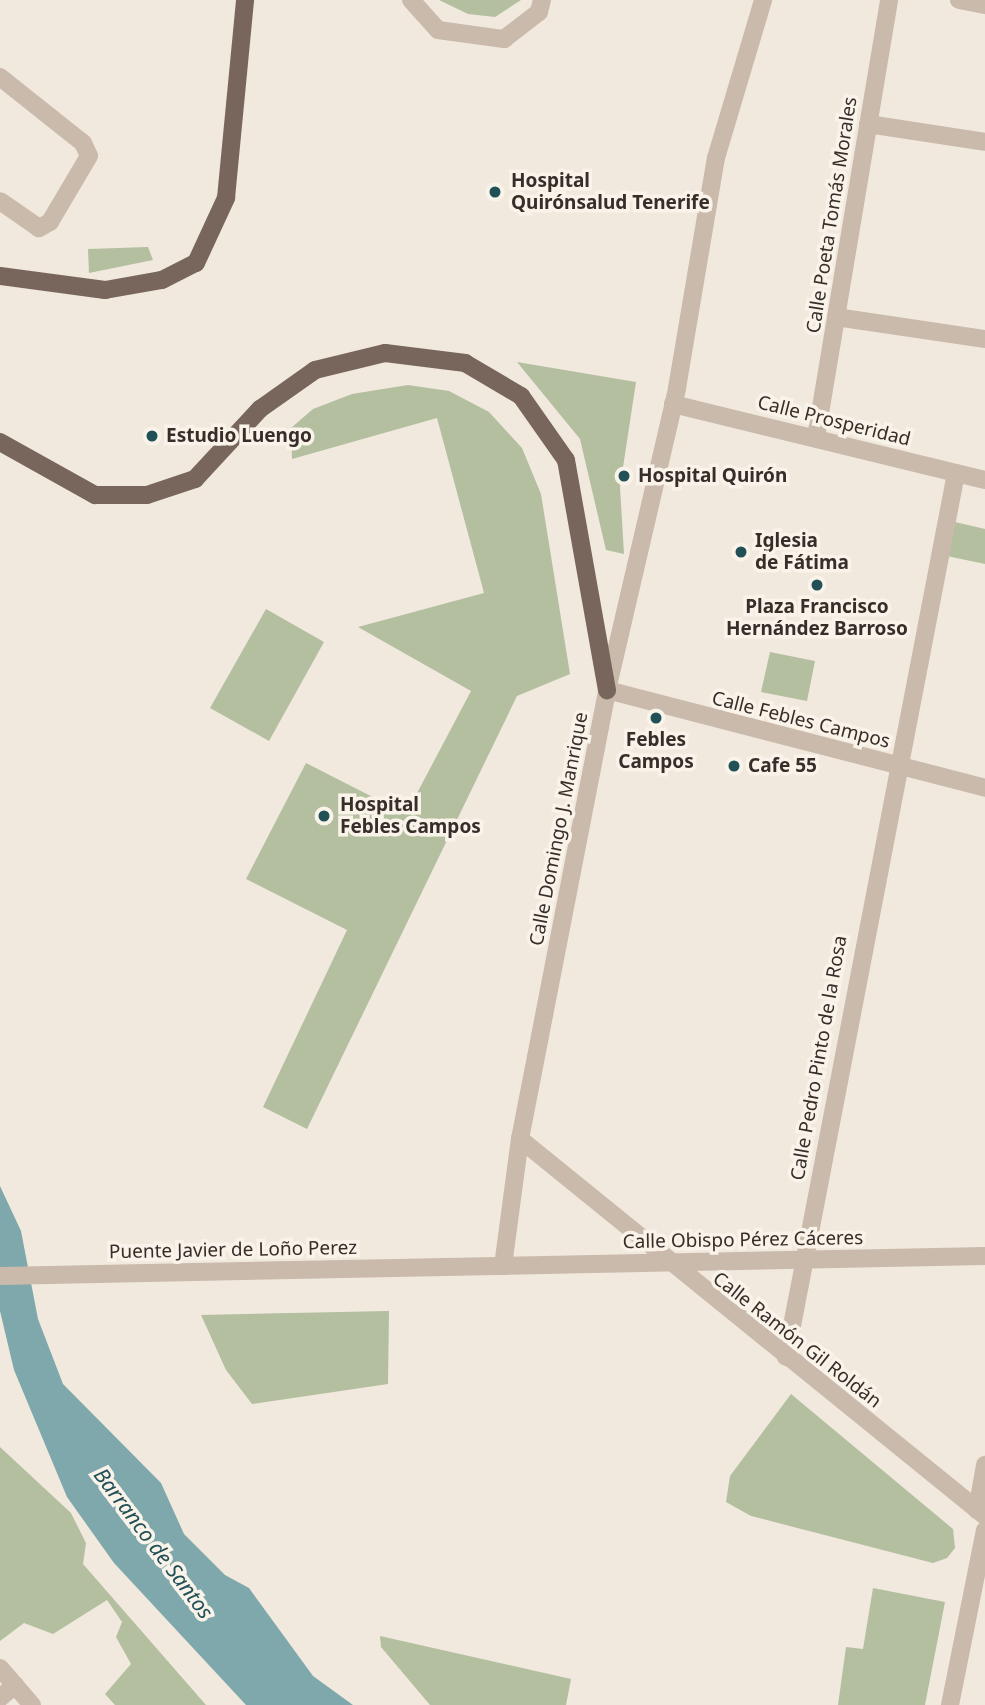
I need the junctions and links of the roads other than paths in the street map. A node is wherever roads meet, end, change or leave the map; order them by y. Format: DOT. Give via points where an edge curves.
graph roads {
  1 [pos="245,0"];
  2 [pos="411,0"];
  3 [pos="542,0"];
  4 [pos="763,0"];
  5 [pos="889,0"];
  6 [pos="959,0"];
  7 [pos="985,5"];
  8 [pos="0,77"];
  9 [pos="868,124"];
  10 [pos="985,142"];
  11 [pos="0,201"];
  12 [pos="0,276"];
  13 [pos="836,317"];
  14 [pos="985,339"];
  15 [pos="673,404"];
  16 [pos="816,437"];
  17 [pos="0,442"];
  18 [pos="956,473"];
  19 [pos="985,480"];
  20 [pos="607,690"];
  21 [pos="894,766"];
  22 [pos="985,788"];
  23 [pos="520,1139"];
  24 [pos="985,1256"];
  25 [pos="804,1259"];
  26 [pos="665,1262"];
  27 [pos="503,1266"];
  28 [pos="467,1267"];
  29 [pos="0,1276"];
  30 [pos="786,1357"];
  31 [pos="985,1465"];
  32 [pos="981,1513"];
  33 [pos="985,1530"];
  34 [pos="0,1668"];
  35 [pos="15,1685"];
  36 [pos="0,1698"];
  37 [pos="32,1705"];
  38 [pos="950,1705"];
  1 -- 12 [label="main road" via="226,198 210,245 196,263 162,280 105,290"];
  2 -- 3 [label="street" via="438,30 504,39 538,12"];
  4 -- 15 [label="street, Calle Domingo J. Manrique" via="716,158"];
  5 -- 9 [label="street, Calle Poeta Tomás Morales"];
  6 -- 7 [label="street"];
  8 -- 11 [label="street" via="83,143 89,156 50,222 38,228"];
  9 -- 10 [label="street"];
  9 -- 13 [label="street, Calle Poeta Tomás Morales"];
  13 -- 14 [label="street"];
  13 -- 16 [label="street, Calle Poeta Tomás Morales"];
  15 -- 16 [label="street, Calle Prosperidad"];
  15 -- 20 [label="street, Calle Domingo J. Manrique"];
  16 -- 18 [label="street, Calle Prosperidad"];
  17 -- 20 [label="main road" via="95,495 148,495 195,479 260,409 315,370 385,353 465,363 521,396 566,460"];
  18 -- 19 [label="street, Calle Prosperidad"];
  18 -- 21 [label="street, Calle Pedro Pinto de la Rosa"];
  20 -- 21 [label="street, Calle Febles Campos"];
  20 -- 23 [label="street, Calle Domingo J. Manrique"];
  21 -- 22 [label="street, Calle Febles Campos"];
  21 -- 25 [label="street, Calle Pedro Pinto de la Rosa"];
  23 -- 26 [label="street, Calle Ramón Gil Roldán"];
  23 -- 27 [label="street, Calle Domingo J. Manrique"];
  24 -- 25 [label="street, Calle Obispo Pérez Cáceres"];
  25 -- 26 [label="street, Calle Obispo Pérez Cáceres"];
  25 -- 30 [label="street, Calle Pedro Pinto de la Rosa"];
  26 -- 27 [label="street, Calle Obispo Pérez Cáceres"];
  26 -- 30 [label="street, Calle Ramón Gil Roldán"];
  27 -- 28 [label="street, Calle Obispo Pérez Cáceres"];
  28 -- 29 [label="street, Puente Javier de Loño Perez"];
  30 -- 32 [label="street, Calle Ramón Gil Roldán"];
  31 -- 32 [label="street"];
  33 -- 38 [label="street"];
  34 -- 35 [label="street"];
  35 -- 36 [label="street"];
  35 -- 37 [label="street"];
}
